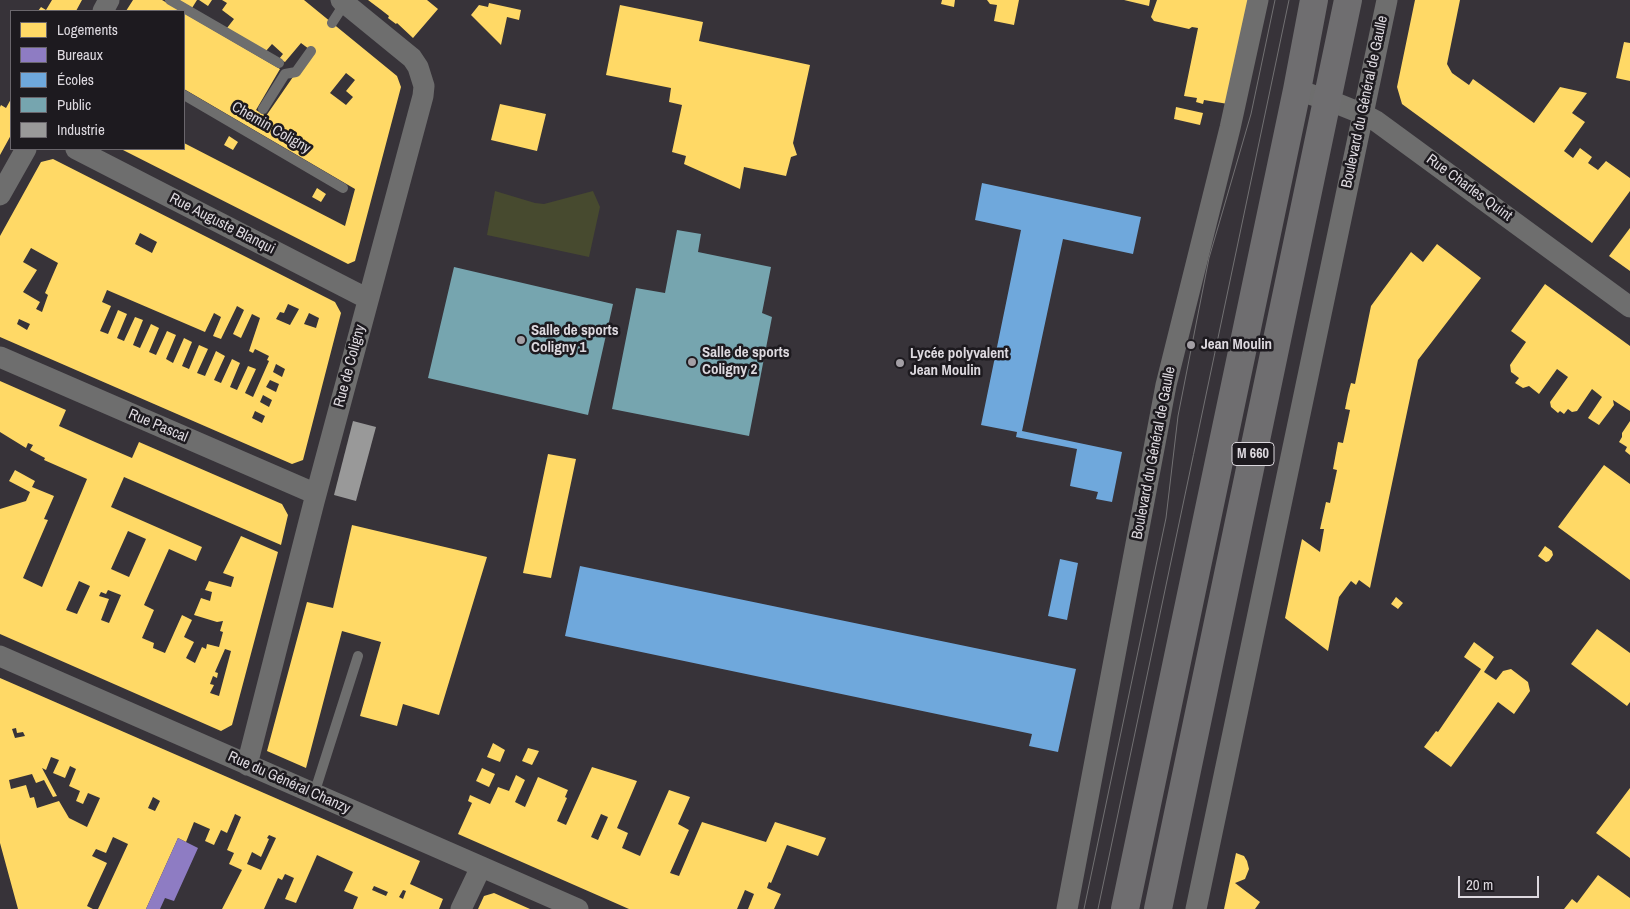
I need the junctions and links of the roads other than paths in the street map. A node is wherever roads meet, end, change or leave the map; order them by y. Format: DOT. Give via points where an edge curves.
graph roads {
  1 [pos="170,0"];
  2 [pos="1258,0"];
  3 [pos="1314,0"];
  4 [pos="1348,0"];
  5 [pos="1387,0"];
  6 [pos="343,2"];
  7 [pos="332,23"];
  8 [pos="311,51"];
  9 [pos="278,63"];
  10 [pos="1297,90"];
  11 [pos="185,96"];
  12 [pos="1328,100"];
  13 [pos="264,109"];
  14 [pos="1363,114"];
  15 [pos="25,150"];
  16 [pos="78,150"];
  17 [pos="343,188"];
  18 [pos="0,196"];
  19 [pos="368,299"];
  20 [pos="1630,307"];
  21 [pos="0,357"];
  22 [pos="316,494"];
  23 [pos="0,656"];
  24 [pos="358,656"];
  25 [pos="247,765"];
  26 [pos="314,794"];
  27 [pos="481,866"];
  28 [pos="461,909"];
  29 [pos="578,909"];
  30 [pos="1067,909"];
  31 [pos="1125,909"];
  32 [pos="1158,909"];
  33 [pos="1196,909"];
  1 -- 9 [label="lane"];
  2 -- 30 [label="street, Boulevard du Général de Gaulle" via="1230,128 1166,385"];
  3 -- 10 [label="main road, M 660"];
  4 -- 12 [label="main road, M 660"];
  5 -- 14 [label="street, Boulevard du Général de Gaulle"];
  6 -- 7 [label="lane"];
  6 -- 19 [label="street, Rue de Coligny" via="412,58 424,86"];
  8 -- 13 [label="lane" via="296,72 285,74"];
  10 -- 12 [label="street, Rue Charles Quint"];
  10 -- 31 [label="main road, M 660"];
  11 -- 17 [label="lane, Chemin Coligny"];
  12 -- 14 [label="street, Rue Charles Quint"];
  12 -- 32 [label="main road, M 660"];
  14 -- 20 [label="street, Rue Charles Quint"];
  14 -- 33 [label="street, Boulevard du Général de Gaulle"];
  15 -- 18 [label="street"];
  16 -- 19 [label="street, Rue Auguste Blanqui"];
  19 -- 22 [label="street, Rue de Coligny"];
  21 -- 22 [label="street, Rue Pascal"];
  22 -- 25 [label="street, Rue de Coligny"];
  23 -- 25 [label="street, Rue du Général Chanzy"];
  24 -- 26 [label="lane"];
  25 -- 26 [label="street, Rue du Général Chanzy"];
  26 -- 27 [label="street, Rue du Général Chanzy"];
  27 -- 28 [label="street"];
  27 -- 29 [label="street, Rue du Général Chanzy"];
}
